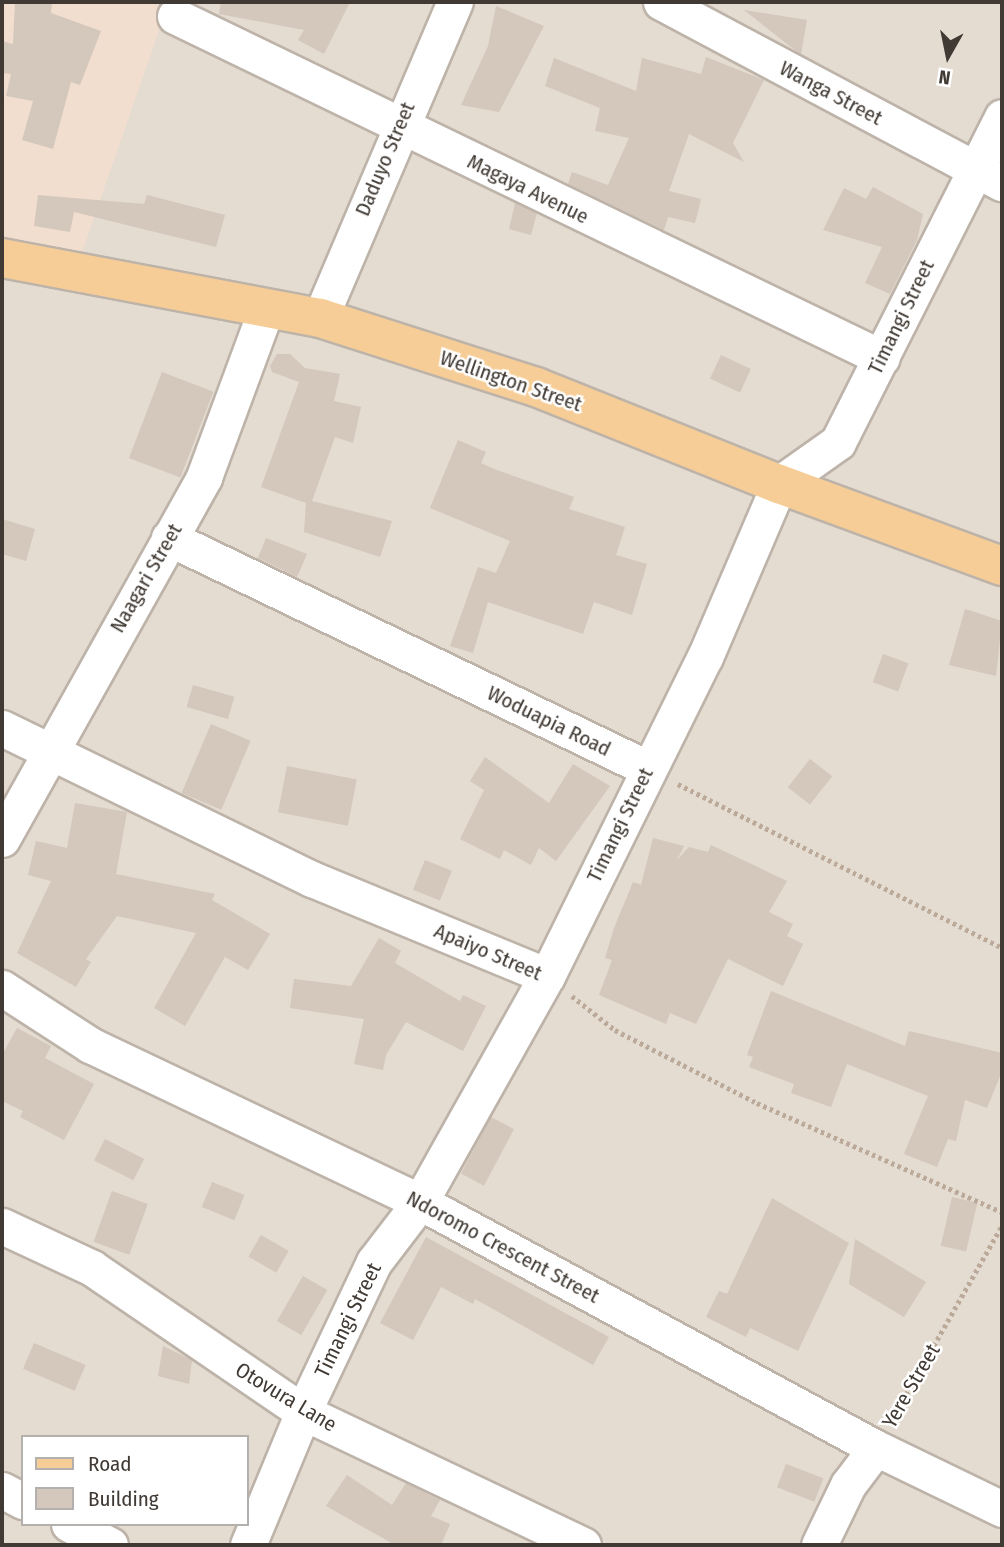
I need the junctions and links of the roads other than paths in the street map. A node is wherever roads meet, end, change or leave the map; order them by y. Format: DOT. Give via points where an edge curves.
graph roads {
  1 [pos="455,2"];
  2 [pos="661,2"];
  3 [pos="175,16"];
  4 [pos="1002,117"];
  5 [pos="398,127"];
  6 [pos="988,176"];
  7 [pos="2,258"];
  8 [pos="267,307"];
  9 [pos="320,318"];
  10 [pos="882,359"];
  11 [pos="779,484"];
  12 [pos="169,538"];
  13 [pos="1002,566"];
  14 [pos="2,728"];
  15 [pos="52,755"];
  16 [pos="647,768"];
  17 [pos="2,839"];
  18 [pos="547,976"];
  19 [pos="2,988"];
  20 [pos="420,1202"];
  21 [pos="2,1226"];
  22 [pos="303,1412"];
  23 [pos="876,1448"];
  24 [pos="2,1490"];
  25 [pos="21,1500"];
  26 [pos="1002,1509"];
  27 [pos="73,1526"];
  28 [pos="110,1545"];
  29 [pos="248,1545"];
  30 [pos="583,1545"];
  31 [pos="819,1545"];
  1 -- 5 [label="street, Daduyo Street"];
  2 -- 6 [label="street, Wanga Street"];
  3 -- 5 [label="street, Magaya Avenue"];
  4 -- 6 [label="street, Timangi Street"];
  5 -- 9 [label="street, Daduyo Street"];
  5 -- 10 [label="street, Magaya Avenue"];
  6 -- 10 [label="street, Timangi Street"];
  7 -- 8 [label="main road, Wellington Street"];
  8 -- 9 [label="main road, Wellington Street"];
  8 -- 12 [label="street, Naagari Street" via="204,477"];
  9 -- 11 [label="main road, Wellington Street" via="536,387"];
  10 -- 11 [label="street, Timangi Street" via="838,442"];
  11 -- 13 [label="main road, Wellington Street"];
  11 -- 16 [label="street, Timangi Street" via="705,657"];
  12 -- 15 [label="street, Naagari Street"];
  12 -- 16 [label="street, Woduapia Road"];
  14 -- 15 [label="street, Apaiyo Street"];
  15 -- 17 [label="street, Naagari Street"];
  15 -- 18 [label="street, Apaiyo Street" via="312,879"];
  16 -- 18 [label="street, Timangi Street"];
  18 -- 20 [label="street, Timangi Street"];
  19 -- 20 [label="street, Ndoromo Crescent Street" via="90,1045"];
  20 -- 22 [label="street, Timangi Street" via="374,1262"];
  20 -- 23 [label="street, Ndoromo Crescent Street"];
  21 -- 22 [label="street, Otovura Lane" via="92,1268"];
  22 -- 29 [label="street, Timangi Street"];
  22 -- 30 [label="street, Otovura Lane"];
  23 -- 26 [label="street, Ndoromo Crescent Street"];
  23 -- 31 [label="street, Yere Street" via="848,1485"];
  24 -- 25 [label="street"];
  27 -- 28 [label="street"];
}
